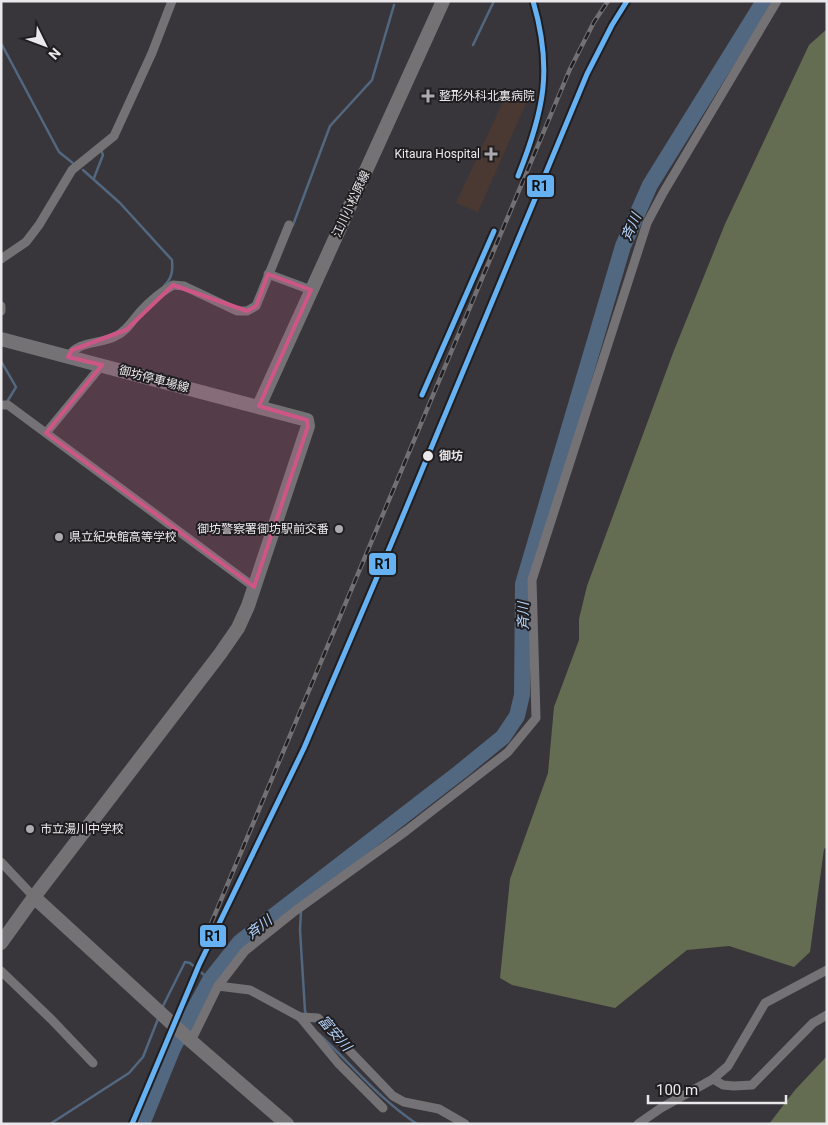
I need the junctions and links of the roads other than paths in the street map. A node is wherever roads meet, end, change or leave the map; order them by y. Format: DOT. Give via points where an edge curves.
graph roads {
  1 [pos="172,1"];
  2 [pos="443,1"];
  3 [pos="778,1"];
  4 [pos="289,225"];
  5 [pos="1,259"];
  6 [pos="268,274"];
  7 [pos="311,290"];
  8 [pos="1,306"];
  9 [pos="1,311"];
  10 [pos="1,339"];
  11 [pos="68,357"];
  12 [pos="102,365"];
  13 [pos="1,405"];
  14 [pos="259,406"];
  15 [pos="46,433"];
  16 [pos="254,587"];
  17 [pos="1,862"];
  18 [pos="34,896"];
  19 [pos="1,943"];
  20 [pos="827,970"];
  21 [pos="1,972"];
  22 [pos="218,986"];
  23 [pos="827,1015"];
  24 [pos="300,1017"];
  25 [pos="191,1042"];
  26 [pos="93,1063"];
  27 [pos="713,1080"];
  28 [pos="383,1108"];
  29 [pos="287,1124"];
  30 [pos="465,1124"];
  31 [pos="638,1124"];
  1 -- 5 [label="street" via="114,136 72,170 26,242"];
  2 -- 7 [label="street, 江川小松原線"];
  3 -- 22 [label="street" via="647,223 532,580 536,718 508,752 245,951"];
  4 -- 6 [label="street"];
  6 -- 7 [label="street"];
  6 -- 11 [label="street" via="256,306 248,312 237,311 184,286 172,285 142,310 126,330 114,337 82,345 72,350"];
  7 -- 14 [label="street, 江川小松原線"];
  8 -- 9 [label="street"];
  10 -- 11 [label="street, 御坊停車場線"];
  11 -- 12 [label="street, 御坊停車場線"];
  12 -- 14 [label="street, 御坊停車場線"];
  12 -- 15 [label="street"];
  13 -- 15 [label="street" via="8,405"];
  14 -- 16 [label="street, 御坊停車場線" via="307,420 308,426"];
  15 -- 16 [label="street"];
  16 -- 18 [label="street" via="238,628 220,654"];
  17 -- 18 [label="street"];
  18 -- 19 [label="street"];
  18 -- 25 [label="street"];
  20 -- 27 [label="street" via="765,1003 728,1066"];
  21 -- 26 [label="street"];
  22 -- 24 [label="street" via="250,990"];
  22 -- 25 [label="street"];
  23 -- 27 [label="street" via="813,1023 752,1085 723,1085"];
  24 -- 28 [label="street" via="338,1063"];
  24 -- 30 [label="street" via="318,1018 393,1096 404,1102 439,1109"];
  25 -- 29 [label="street"];
  27 -- 31 [label="street"];
}
